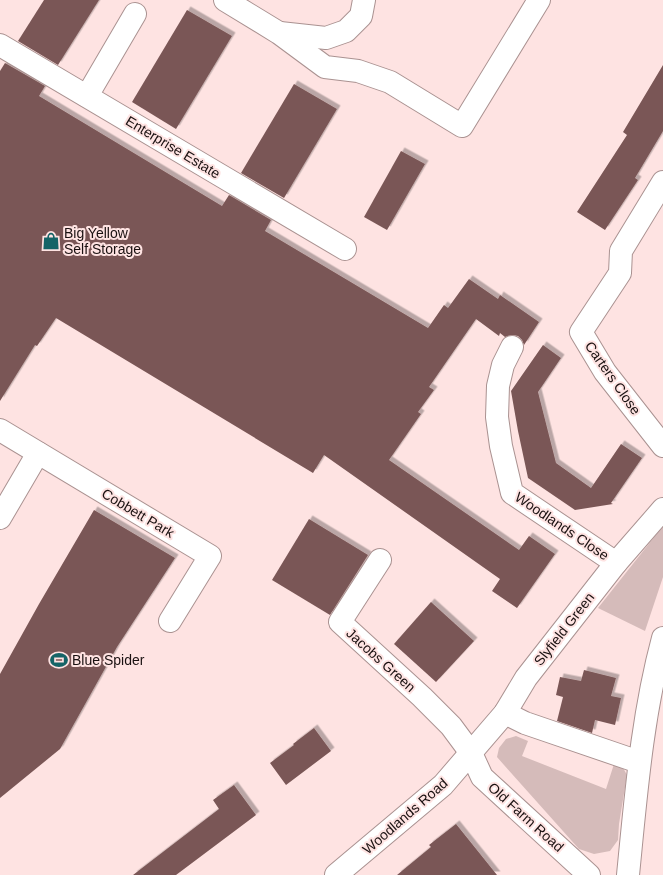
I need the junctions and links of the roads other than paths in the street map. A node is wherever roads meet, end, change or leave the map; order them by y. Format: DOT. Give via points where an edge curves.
graph roads {
  1 [pos="225,0"];
  2 [pos="364,0"];
  3 [pos="539,0"];
  4 [pos="135,14"];
  5 [pos="279,33"];
  6 [pos="0,45"];
  7 [pos="87,96"];
  8 [pos="663,182"];
  9 [pos="345,249"];
  10 [pos="512,347"];
  11 [pos="0,430"];
  12 [pos="663,446"];
  13 [pos="38,453"];
  14 [pos="663,509"];
  15 [pos="0,518"];
  16 [pos="380,560"];
  17 [pos="616,563"];
  18 [pos="170,621"];
  19 [pos="663,638"];
  20 [pos="505,713"];
  21 [pos="471,753"];
  22 [pos="639,762"];
  23 [pos="336,875"];
  24 [pos="589,875"];
  25 [pos="628,875"];
  1 -- 5 [label="street"];
  2 -- 5 [label="street" via="361,16 346,31 326,38"];
  3 -- 5 [label="street" via="462,126 390,82 358,71 325,67"];
  4 -- 7 [label="street"];
  6 -- 7 [label="street, Enterprise Estate"];
  7 -- 9 [label="street, Enterprise Estate"];
  8 -- 12 [label="street, Carters Close" via="621,251 620,273 581,332 605,372"];
  10 -- 17 [label="street, Woodlands Close" via="503,365 498,386 497,417 512,493"];
  11 -- 13 [label="street, Cobbett Park"];
  13 -- 15 [label="street"];
  13 -- 18 [label="street, Cobbett Park" via="210,556"];
  14 -- 17 [label="street, Slyfield Green"];
  16 -- 21 [label="street, Jacobs Green" via="340,622 422,697 451,726"];
  17 -- 20 [label="street, Slyfield Green" via="526,678"];
  19 -- 22 [label="street"];
  20 -- 21 [label="street, Slyfield Green"];
  20 -- 22 [label="street" via="525,723"];
  21 -- 23 [label="street, Woodlands Road" via="443,786"];
  21 -- 24 [label="street, Old Farm Road" via="482,777"];
  22 -- 25 [label="street"];
}
